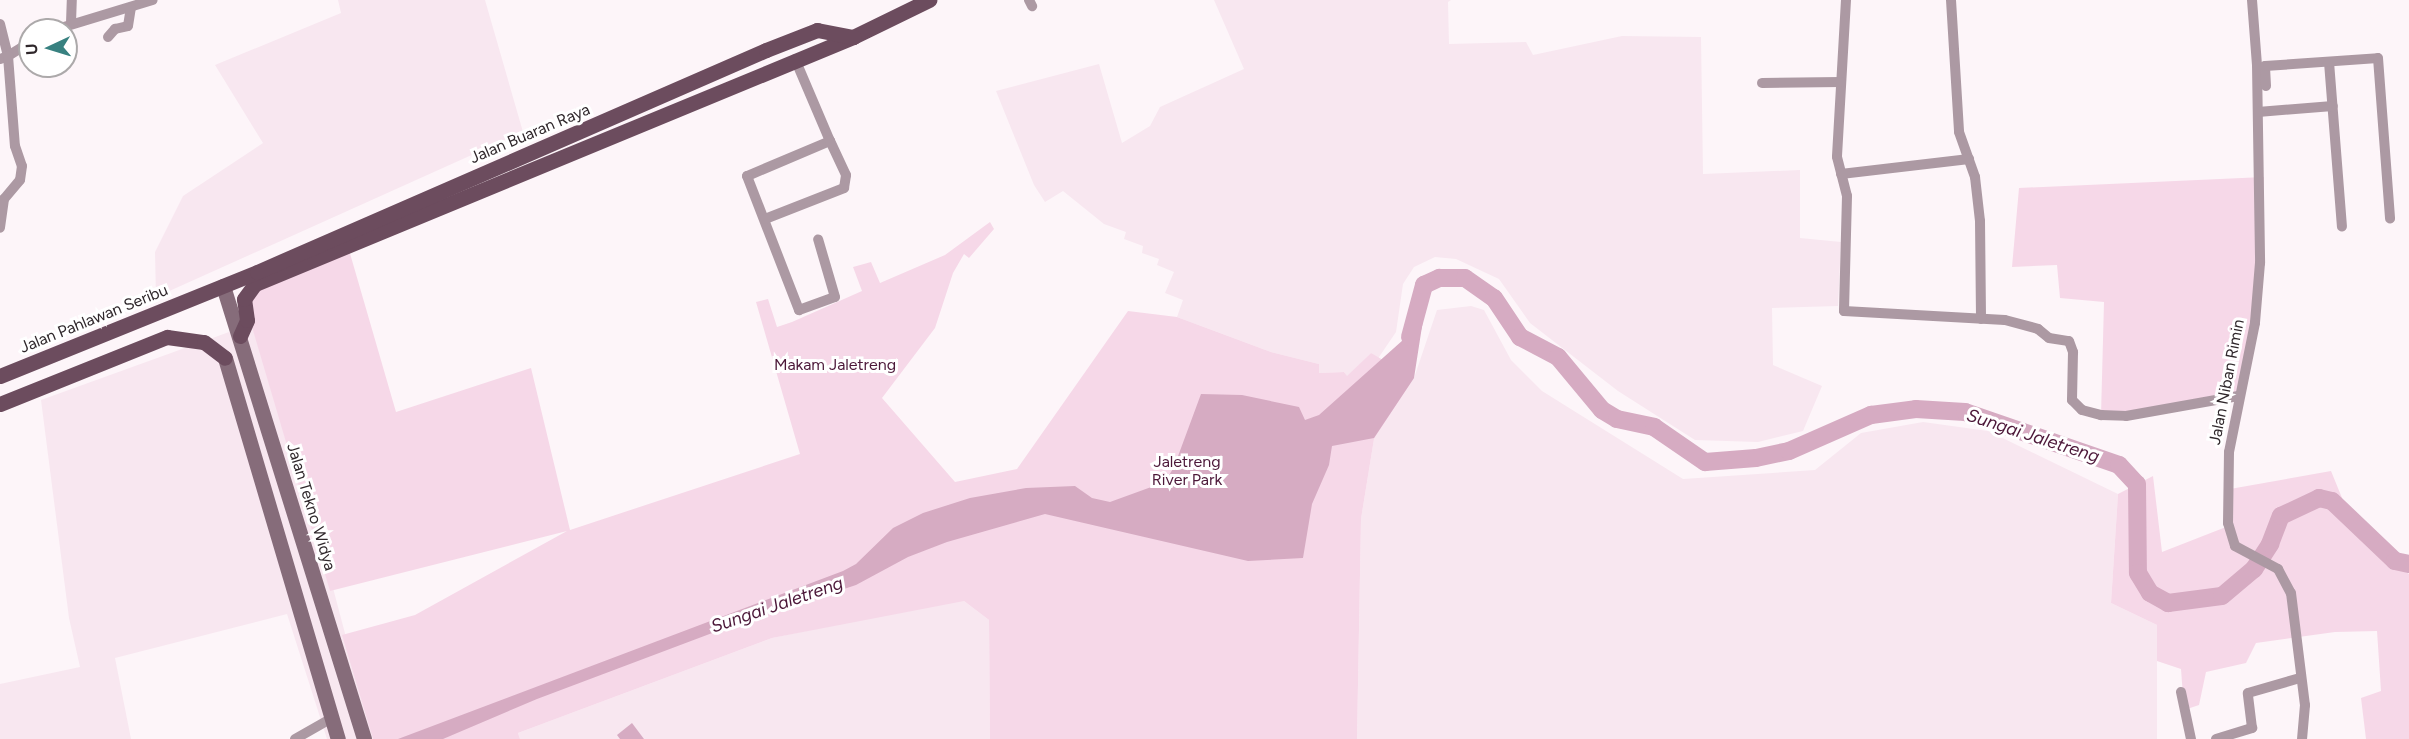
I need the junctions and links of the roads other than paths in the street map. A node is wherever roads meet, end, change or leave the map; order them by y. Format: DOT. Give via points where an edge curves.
graph roads {
  1 [pos="72,0"];
  2 [pos="153,0"];
  3 [pos="929,0"];
  4 [pos="1846,0"];
  5 [pos="1952,0"];
  6 [pos="2252,0"];
  7 [pos="124,6"];
  8 [pos="71,18"];
  9 [pos="78,21"];
  10 [pos="0,24"];
  11 [pos="108,37"];
  12 [pos="853,37"];
  13 [pos="18,49"];
  14 [pos="4,57"];
  15 [pos="795,59"];
  16 [pos="2329,62"];
  17 [pos="1841,82"];
  18 [pos="1762,83"];
  19 [pos="2266,86"];
  20 [pos="2333,106"];
  21 [pos="2258,112"];
  22 [pos="830,141"];
  23 [pos="1969,159"];
  24 [pos="1841,174"];
  25 [pos="765,219"];
  26 [pos="2390,219"];
  27 [pos="2342,226"];
  28 [pos="0,228"];
  29 [pos="818,239"];
  30 [pos="315,253"];
  31 [pos="223,286"];
  32 [pos="1982,319"];
  33 [pos="240,336"];
  34 [pos="0,376"];
  35 [pos="2238,396"];
  36 [pos="0,404"];
  37 [pos="2300,678"];
  38 [pos="2181,692"];
  39 [pos="332,718"];
  40 [pos="362,733"];
  41 [pos="337,737"];
  42 [pos="295,739"];
  43 [pos="2191,739"];
  44 [pos="2216,739"];
  45 [pos="2302,739"];
  1 -- 8 [label="street"];
  2 -- 7 [label="street"];
  3 -- 12 [label="main road, Jalan Buaran Raya"];
  4 -- 17 [label="street"];
  5 -- 23 [label="street" via="1959,132"];
  6 -- 21 [label="street, Jalan Niban Rimin"];
  7 -- 9 [label="street"];
  7 -- 11 [label="street" via="128,26 115,29"];
  10 -- 14 [label="street"];
  12 -- 15 [label="main road, Jalan Buaran Raya"];
  12 -- 30 [label="main road, Jalan Buaran Raya" via="817,30 766,50"];
  13 -- 14 [label="street"];
  14 -- 28 [label="street" via="15,146 22,166 20,180 4,200"];
  15 -- 22 [label="street"];
  15 -- 30 [label="main road, Jalan Buaran Raya"];
  16 -- 19 [label="street" via="2265,66"];
  16 -- 20 [label="street"];
  16 -- 26 [label="street" via="2378,58"];
  17 -- 18 [label="street"];
  17 -- 24 [label="street" via="1837,157"];
  20 -- 21 [label="street"];
  20 -- 27 [label="street"];
  21 -- 35 [label="street, Jalan Niban Rimin" via="2260,263 2254,323"];
  22 -- 25 [label="street" via="846,175 844,189"];
  22 -- 25 [label="street" via="748,174"];
  23 -- 24 [label="street"];
  23 -- 32 [label="street" via="1980,221"];
  24 -- 32 [label="street" via="1846,196 1844,310"];
  25 -- 29 [label="street" via="799,310 836,297"];
  30 -- 31 [label="main road, Jalan Buaran Raya"];
  30 -- 33 [label="main road, Jalan Buaran Raya" via="255,284 244,299 247,320"];
  31 -- 33 [label="main road, Jalan Tekno Widya"];
  31 -- 34 [label="main road, Jalan Pahlawan Seribu"];
  32 -- 35 [label="street" via="2027,326 2049,338 2069,341 2073,352 2072,399 2082,410 2126,416"];
  33 -- 40 [label="main road, Jalan Tekno Widya"];
  35 -- 37 [label="street, Jalan Niban Rimin" via="2229,452 2228,523 2235,546 2275,566 2287,583 2294,609"];
  36 -- 39 [label="main road" via="167,337 204,342 225,358"];
  37 -- 44 [label="street" via="2248,693 2252,728"];
  37 -- 45 [label="street, Jalan Niban Rimin" via="2305,705"];
  38 -- 43 [label="street"];
  39 -- 41 [label="main road"];
  39 -- 42 [label="street"];
}
